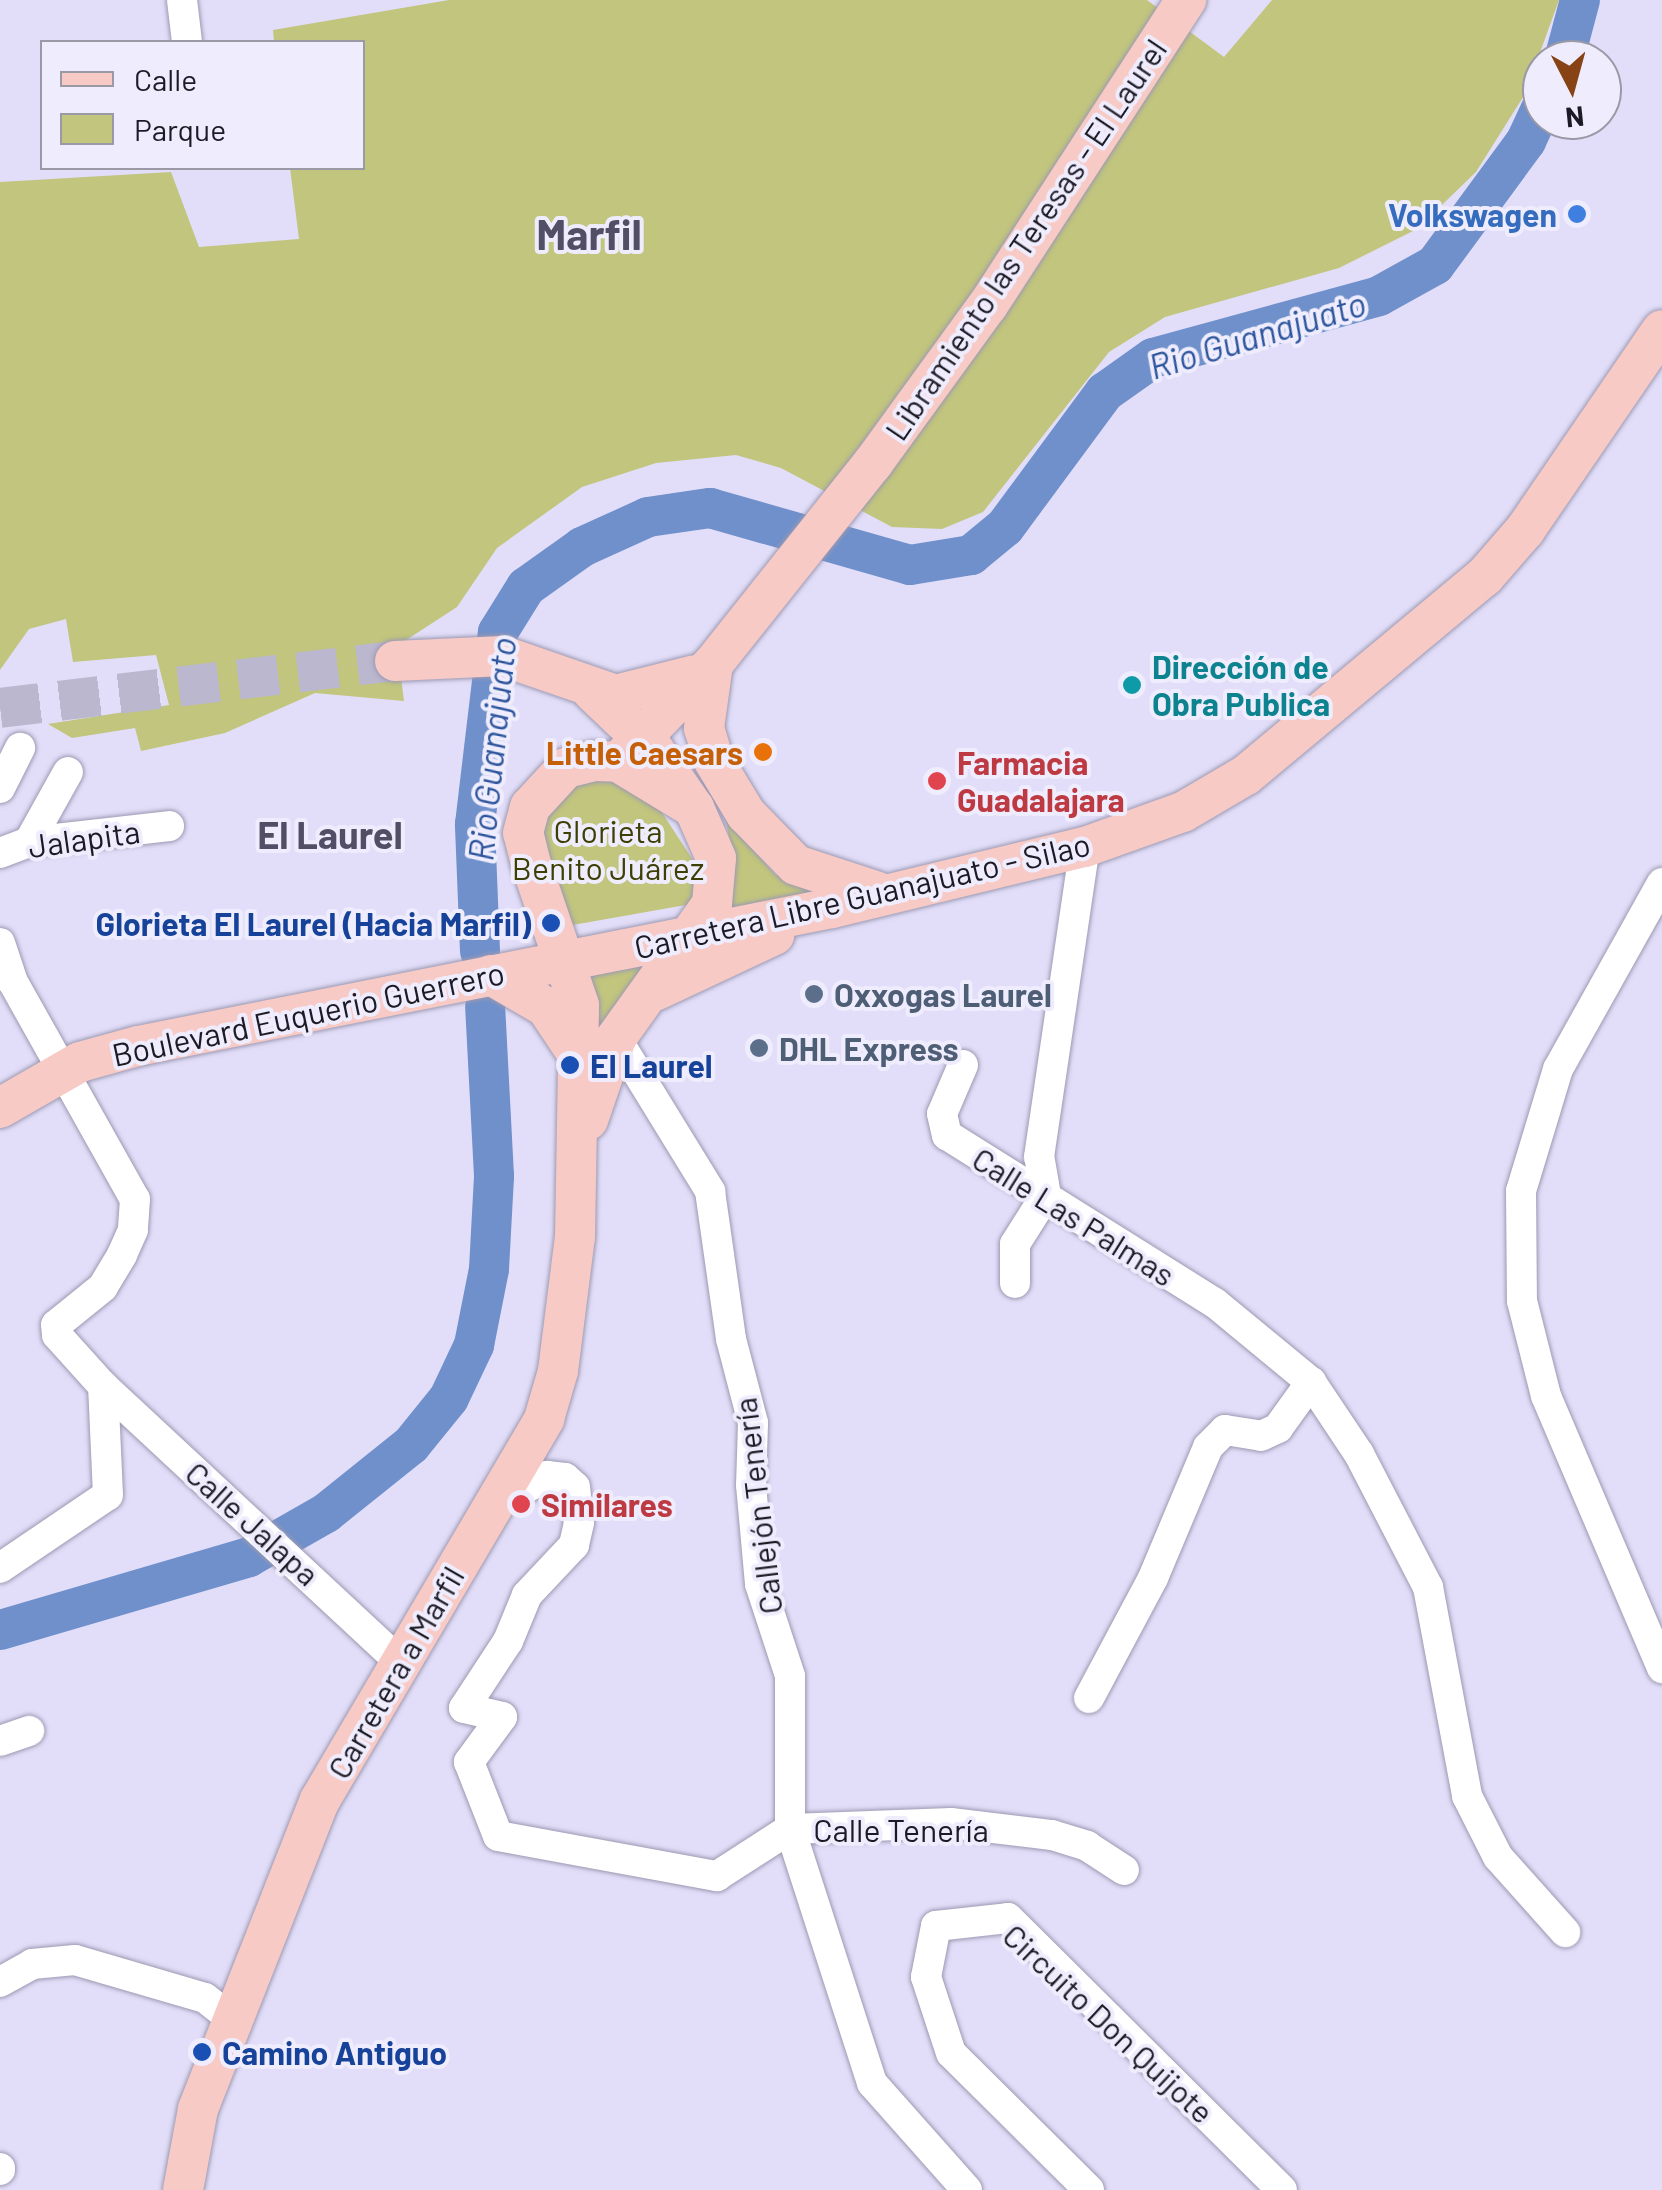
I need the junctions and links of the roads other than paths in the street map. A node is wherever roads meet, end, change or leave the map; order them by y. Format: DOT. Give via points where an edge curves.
graph roads {
  1 [pos="182,0"];
  2 [pos="1186,0"];
  3 [pos="187,40"];
  4 [pos="1662,330"];
  5 [pos="395,661"];
  6 [pos="713,664"];
  7 [pos="592,691"];
  8 [pos="20,748"];
  9 [pos="630,748"];
  10 [pos="68,772"];
  11 [pos="0,788"];
  12 [pos="169,826"];
  13 [pos="29,842"];
  14 [pos="1085,847"];
  15 [pos="0,854"];
  16 [pos="1662,883"];
  17 [pos="878,892"];
  18 [pos="832,908"];
  19 [pos="693,935"];
  20 [pos="0,943"];
  21 [pos="569,960"];
  22 [pos="490,975"];
  23 [pos="642,998"];
  24 [pos="616,1038"];
  25 [pos="578,1055"];
  26 [pos="964,1065"];
  27 [pos="67,1066"];
  28 [pos="0,1094"];
  29 [pos="0,1108"];
  30 [pos="576,1152"];
  31 [pos="1046,1196"];
  32 [pos="1015,1283"];
  33 [pos="1312,1382"];
  34 [pos="103,1386"];
  35 [pos="493,1506"];
  36 [pos="0,1568"];
  37 [pos="400,1662"];
  38 [pos="1662,1668"];
  39 [pos="1089,1698"];
  40 [pos="790,1828"];
  41 [pos="1124,1870"];
  42 [pos="1564,1932"];
  43 [pos="0,1982"];
  44 [pos="231,2018"];
  45 [pos="183,2190"];
  46 [pos="966,2190"];
  47 [pos="1089,2190"];
  48 [pos="1282,2190"];
  1 -- 3 [label="street"];
  2 -- 6 [label="main road, Libramiento las Teresas - El Laurel" via="988,305"];
  4 -- 14 [label="main road, Carretera Libre Guanajuato - Silao" via="1525,530 1422,635 1246,776 1183,812"];
  5 -- 7 [label="main road" via="466,653 529,665"];
  6 -- 7 [label="main road" via="684,682 636,694"];
  6 -- 9 [label="main road, Libramiento las Teresas - El Laurel"];
  6 -- 17 [label="main road" via="704,728 714,761 746,814 796,865"];
  7 -- 9 [label="main road"];
  8 -- 11 [label="street"];
  9 -- 19 [label="main road" via="694,808 716,858 712,904"];
  9 -- 21 [label="main road" via="566,768 530,806 524,832"];
  10 -- 13 [label="street"];
  12 -- 13 [label="street, Jalapita"];
  13 -- 15 [label="street, Jalapita"];
  14 -- 17 [label="main road, Carretera Libre Guanajuato - Silao"];
  14 -- 31 [label="street" via="1039,1157"];
  16 -- 38 [label="street" via="1558,1070 1521,1191 1522,1301 1546,1396"];
  17 -- 18 [label="main road, Carretera Libre Guanajuato - Silao"];
  18 -- 19 [label="main road, Carretera Libre Guanajuato - Silao"];
  18 -- 23 [label="main road"];
  19 -- 21 [label="main road, Carretera Libre Guanajuato - Silao"];
  19 -- 23 [label="main road, Carretera a Marfil"];
  20 -- 27 [label="street" via="12,982"];
  21 -- 22 [label="main road, Boulevard Euquerio Guerrero"];
  21 -- 25 [label="main road, Carretera a Marfil" via="579,1005"];
  22 -- 25 [label="main road" via="546,1008"];
  22 -- 27 [label="main road, Boulevard Euquerio Guerrero"];
  23 -- 24 [label="main road, Carretera a Marfil"];
  24 -- 30 [label="main road, Carretera a Marfil"];
  24 -- 40 [label="street, Callejón Tenería" via="710,1191 731,1339 753,1424 760,1584 790,1676"];
  25 -- 30 [label="main road, Carretera a Marfil"];
  26 -- 31 [label="street, Calle Las Palmas" via="942,1114 947,1135"];
  27 -- 28 [label="main road"];
  27 -- 29 [label="main road, Boulevard Euquerio Guerrero"];
  27 -- 34 [label="street, Calle Jalapa" via="135,1199 134,1230 103,1288 56,1325"];
  30 -- 35 [label="main road, Carretera a Marfil" via="576,1237 558,1371 544,1419"];
  31 -- 32 [label="street" via="1015,1244"];
  31 -- 33 [label="street, Calle Las Palmas" via="1216,1303"];
  33 -- 39 [label="street" via="1278,1428 1261,1436 1225,1430 1208,1446 1152,1578"];
  33 -- 42 [label="street, Calle Las Palmas" via="1359,1454 1428,1587 1467,1796 1498,1857"];
  34 -- 36 [label="street" via="108,1495"];
  34 -- 37 [label="street, Calle Jalapa"];
  35 -- 37 [label="main road, Carretera a Marfil"];
  35 -- 40 [label="street" via="547,1476 565,1478 575,1487 579,1523 574,1545 527,1595 508,1641 464,1708 502,1716 469,1762 498,1836 717,1876"];
  37 -- 44 [label="main road, Carretera a Marfil" via="320,1800"];
  40 -- 41 [label="street, Calle Tenería" via="952,1823 1052,1835 1087,1846"];
  40 -- 46 [label="street, Callejón Tenería" via="872,2083"];
  43 -- 44 [label="street" via="32,1964 76,1960 205,1998"];
  44 -- 45 [label="main road, Carretera a Marfil" via="198,2109"];
  47 -- 48 [label="street, Circuito Don Quijote" via="951,2052 926,1977 936,1926 1008,1918"];
}
